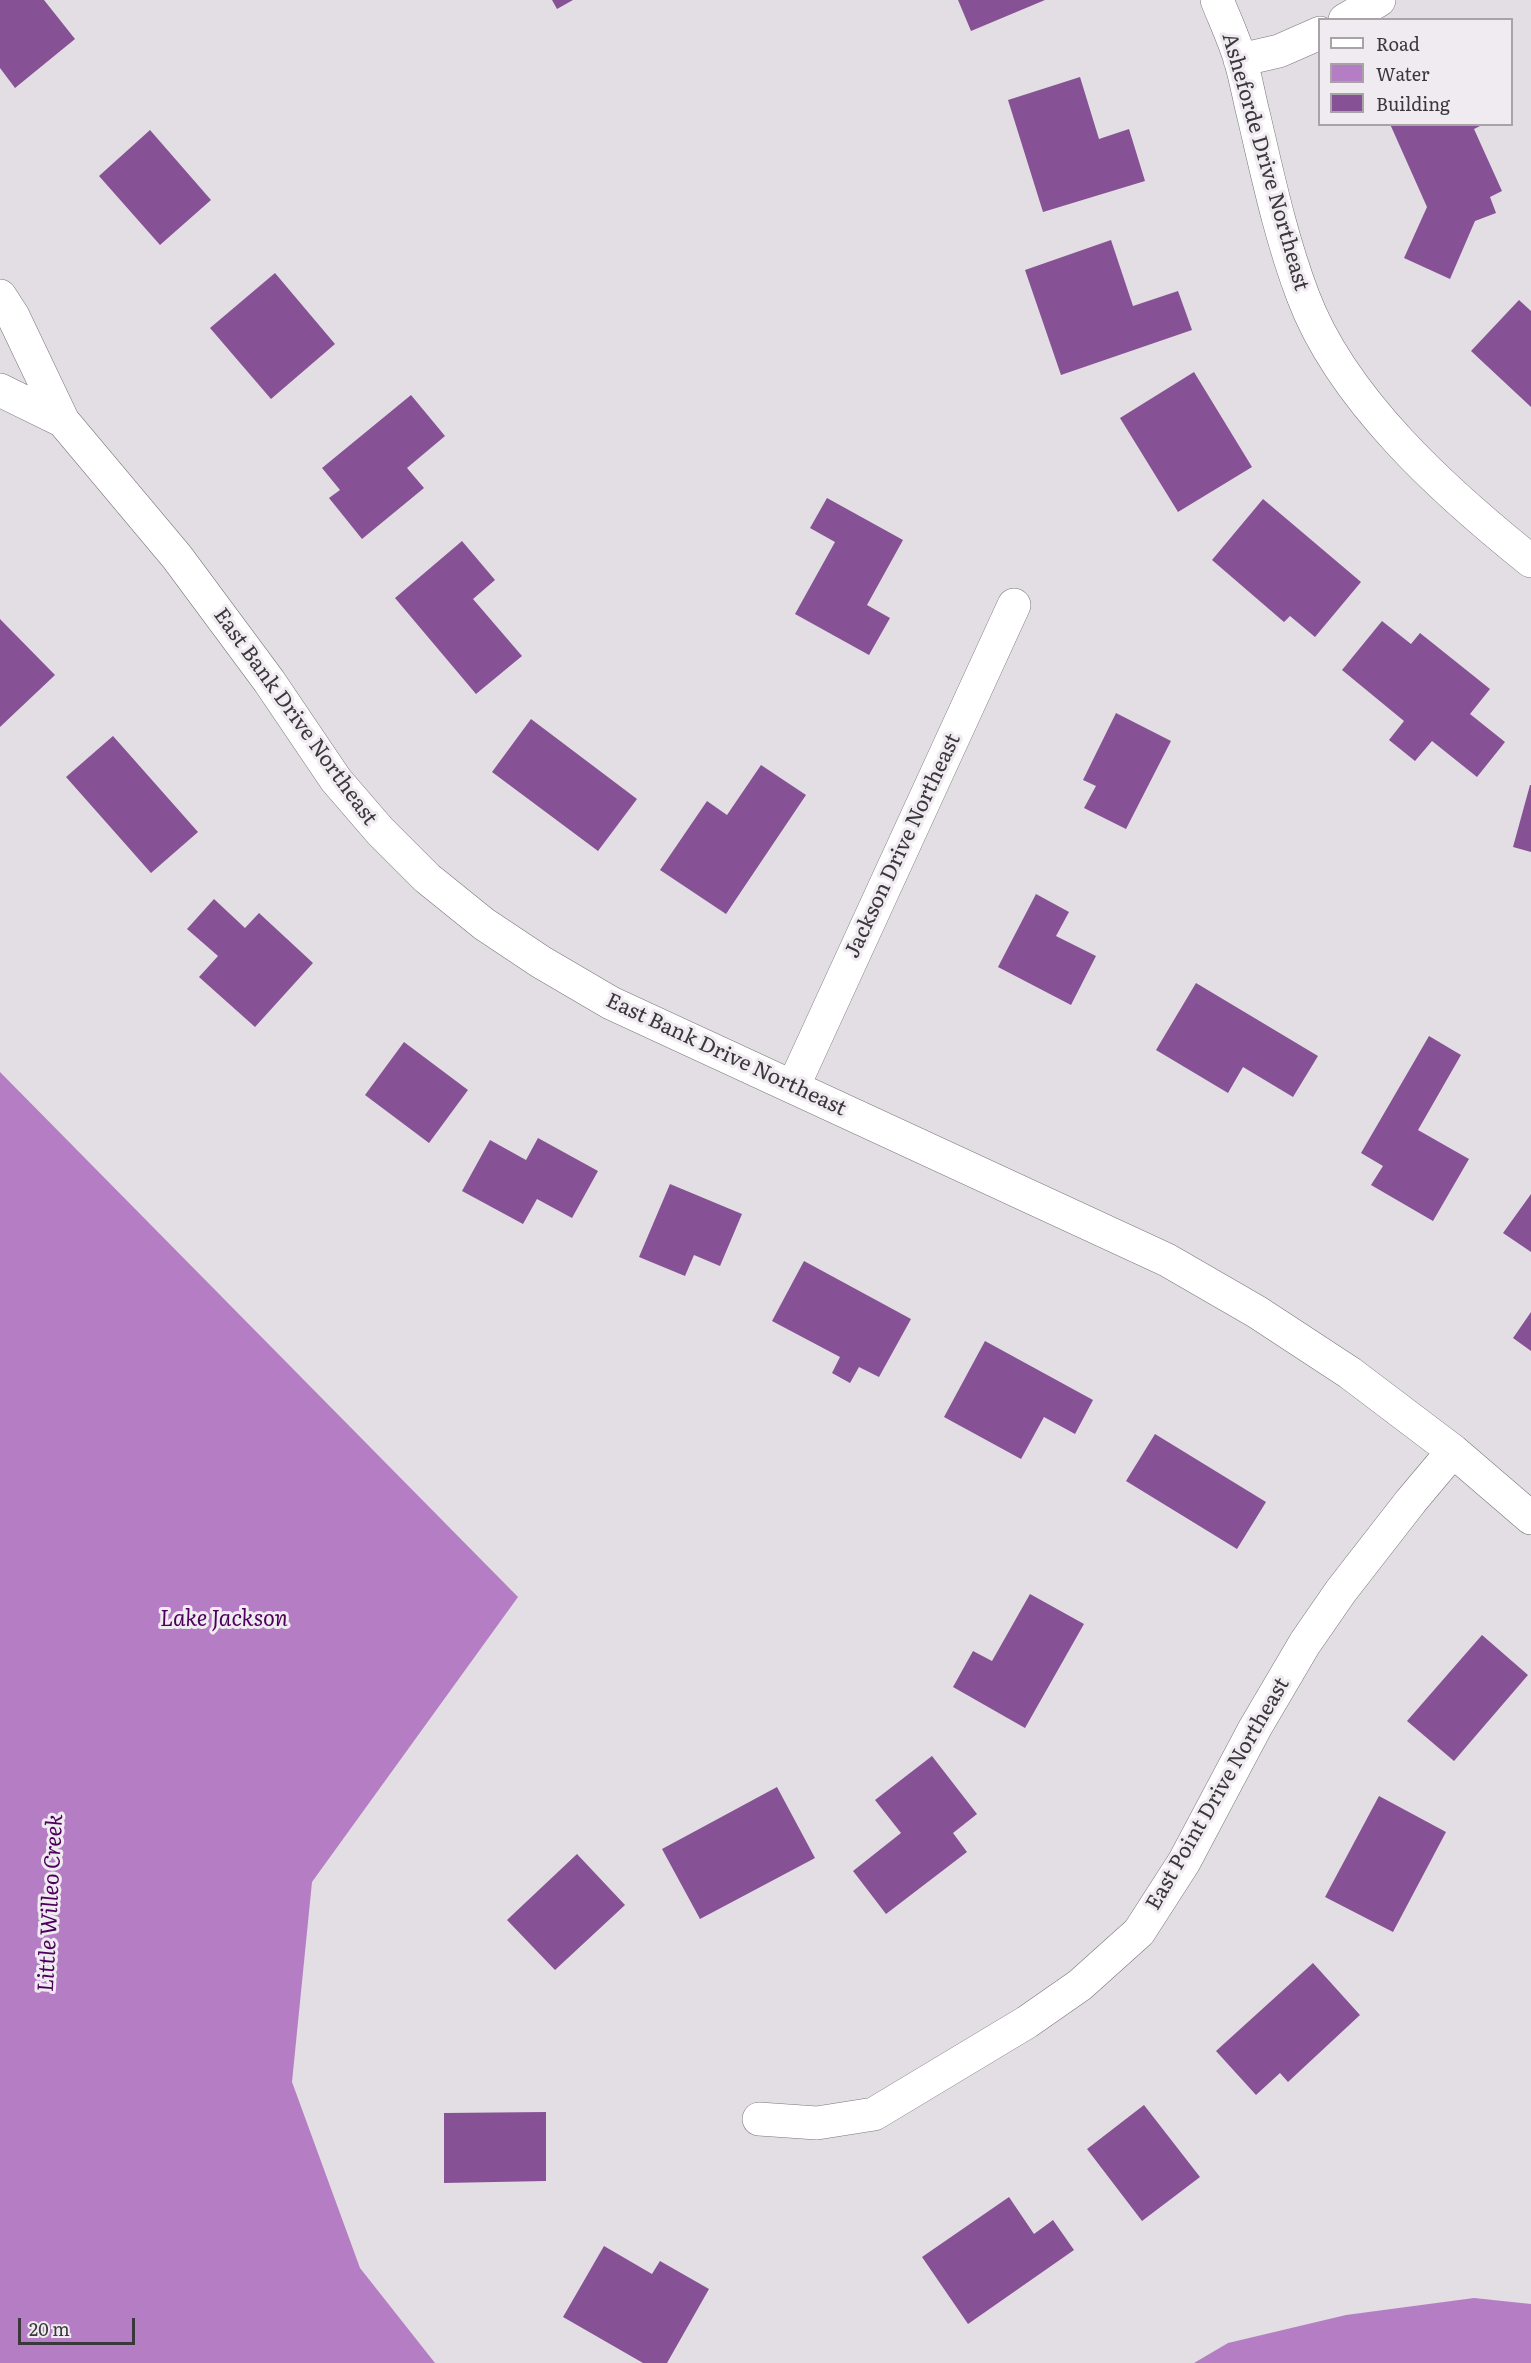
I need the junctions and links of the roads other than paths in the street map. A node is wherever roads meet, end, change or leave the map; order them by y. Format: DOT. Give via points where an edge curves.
graph roads {
  1 [pos="1217,0"];
  2 [pos="1379,0"];
  3 [pos="1348,18"];
  4 [pos="1318,34"];
  5 [pos="1240,60"];
  6 [pos="0,296"];
  7 [pos="0,390"];
  8 [pos="63,421"];
  9 [pos="1531,561"];
  10 [pos="1014,605"];
  11 [pos="793,1087"];
  12 [pos="1453,1451"];
  13 [pos="1531,1518"];
  14 [pos="759,2120"];
  1 -- 5 [label="street, Asheforde Drive Northeast"];
  2 -- 3 [label="street"];
  4 -- 5 [label="street" via="1279,51"];
  5 -- 9 [label="street, Asheforde Drive Northeast" via="1282,231 1303,297 1332,357 1372,412 1496,533"];
  6 -- 8 [label="street, East Bank Drive Northeast"];
  7 -- 8 [label="street, East Bank Drive Northeast"];
  8 -- 11 [label="street, East Bank Drive Northeast" via="177,557 336,780 427,878 484,924 611,1003"];
  10 -- 11 [label="street, Jackson Drive Northeast"];
  11 -- 12 [label="street, East Bank Drive Northeast" via="1167,1260 1257,1312 1350,1373"];
  12 -- 13 [label="street, East Bank Drive Northeast"];
  12 -- 14 [label="street, East Point Drive Northeast" via="1348,1582 1305,1643 1184,1862 1138,1932 1053,2004 874,2114 817,2123"];
}
